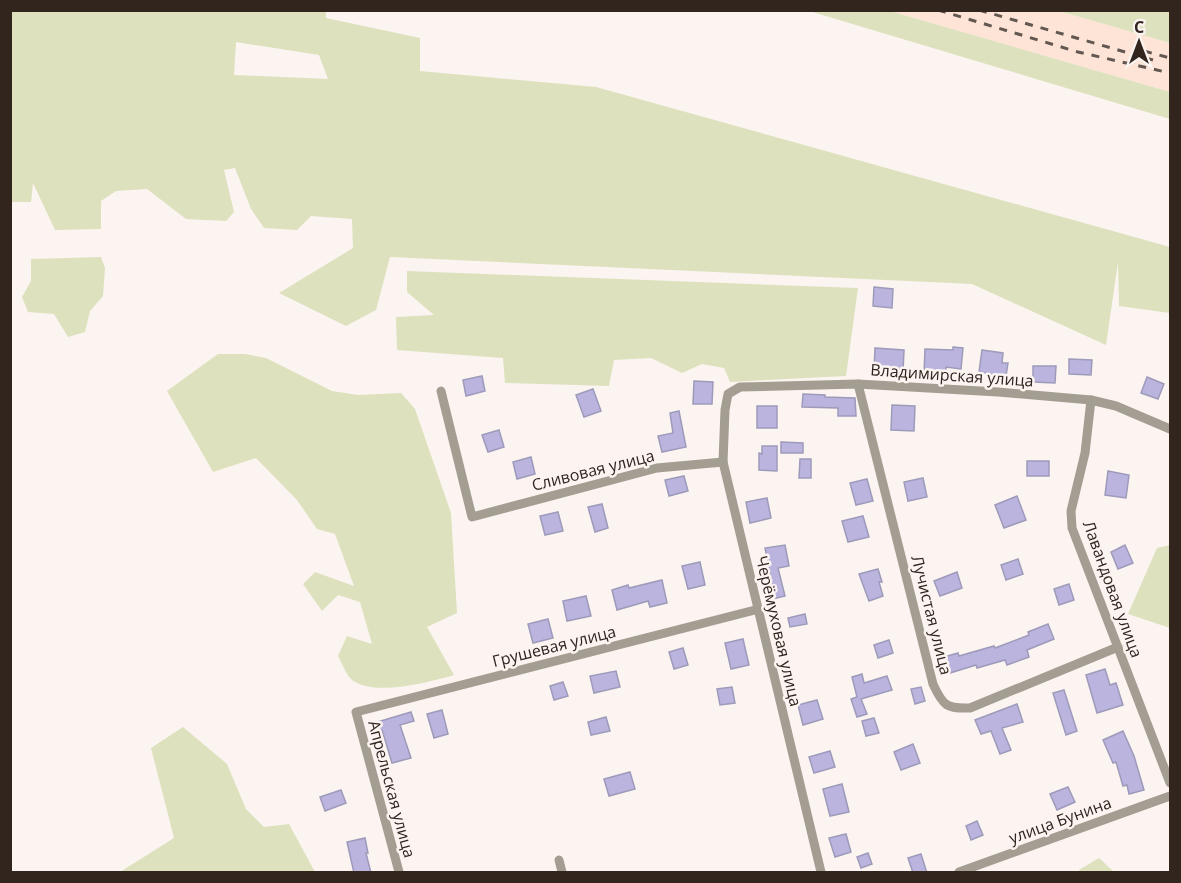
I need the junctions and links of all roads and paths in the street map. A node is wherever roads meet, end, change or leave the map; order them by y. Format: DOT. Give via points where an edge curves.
graph roads {
  1 [pos="858,384"];
  2 [pos="441,391"];
  3 [pos="728,394"];
  4 [pos="1091,400"];
  5 [pos="1170,429"];
  6 [pos="723,462"];
  7 [pos="759,609"];
  8 [pos="1118,647"];
  9 [pos="356,712"];
  10 [pos="1170,783"];
  11 [pos="1170,796"];
  12 [pos="559,860"];
  13 [pos="399,873"];
  14 [pos="562,873"];
  15 [pos="821,873"];
  16 [pos="959,873"];
  1 -- 3 [label="street, Владимирская улица" via="740,387"];
  1 -- 4 [label="street, Владимирская улица"];
  1 -- 8 [label="street, Лучистая улица" via="940,700 952,709 970,708"];
  2 -- 6 [label="street, Сливовая улица" via="472,517 657,468"];
  3 -- 6 [label="street, Черёмуховая улица"];
  4 -- 5 [label="street, Владимирская улица"];
  4 -- 8 [label="street, Лавандовая улица" via="1071,511 1072,528"];
  6 -- 7 [label="street, Черёмуховая улица"];
  7 -- 9 [label="street, Грушевая улица"];
  7 -- 15 [label="street, Черёмуховая улица"];
  8 -- 10 [label="street, Лавандовая улица"];
  9 -- 13 [label="street, Апрельская улица"];
  11 -- 16 [label="street, улица Бунина"];
  12 -- 14 [label="street"];
}
